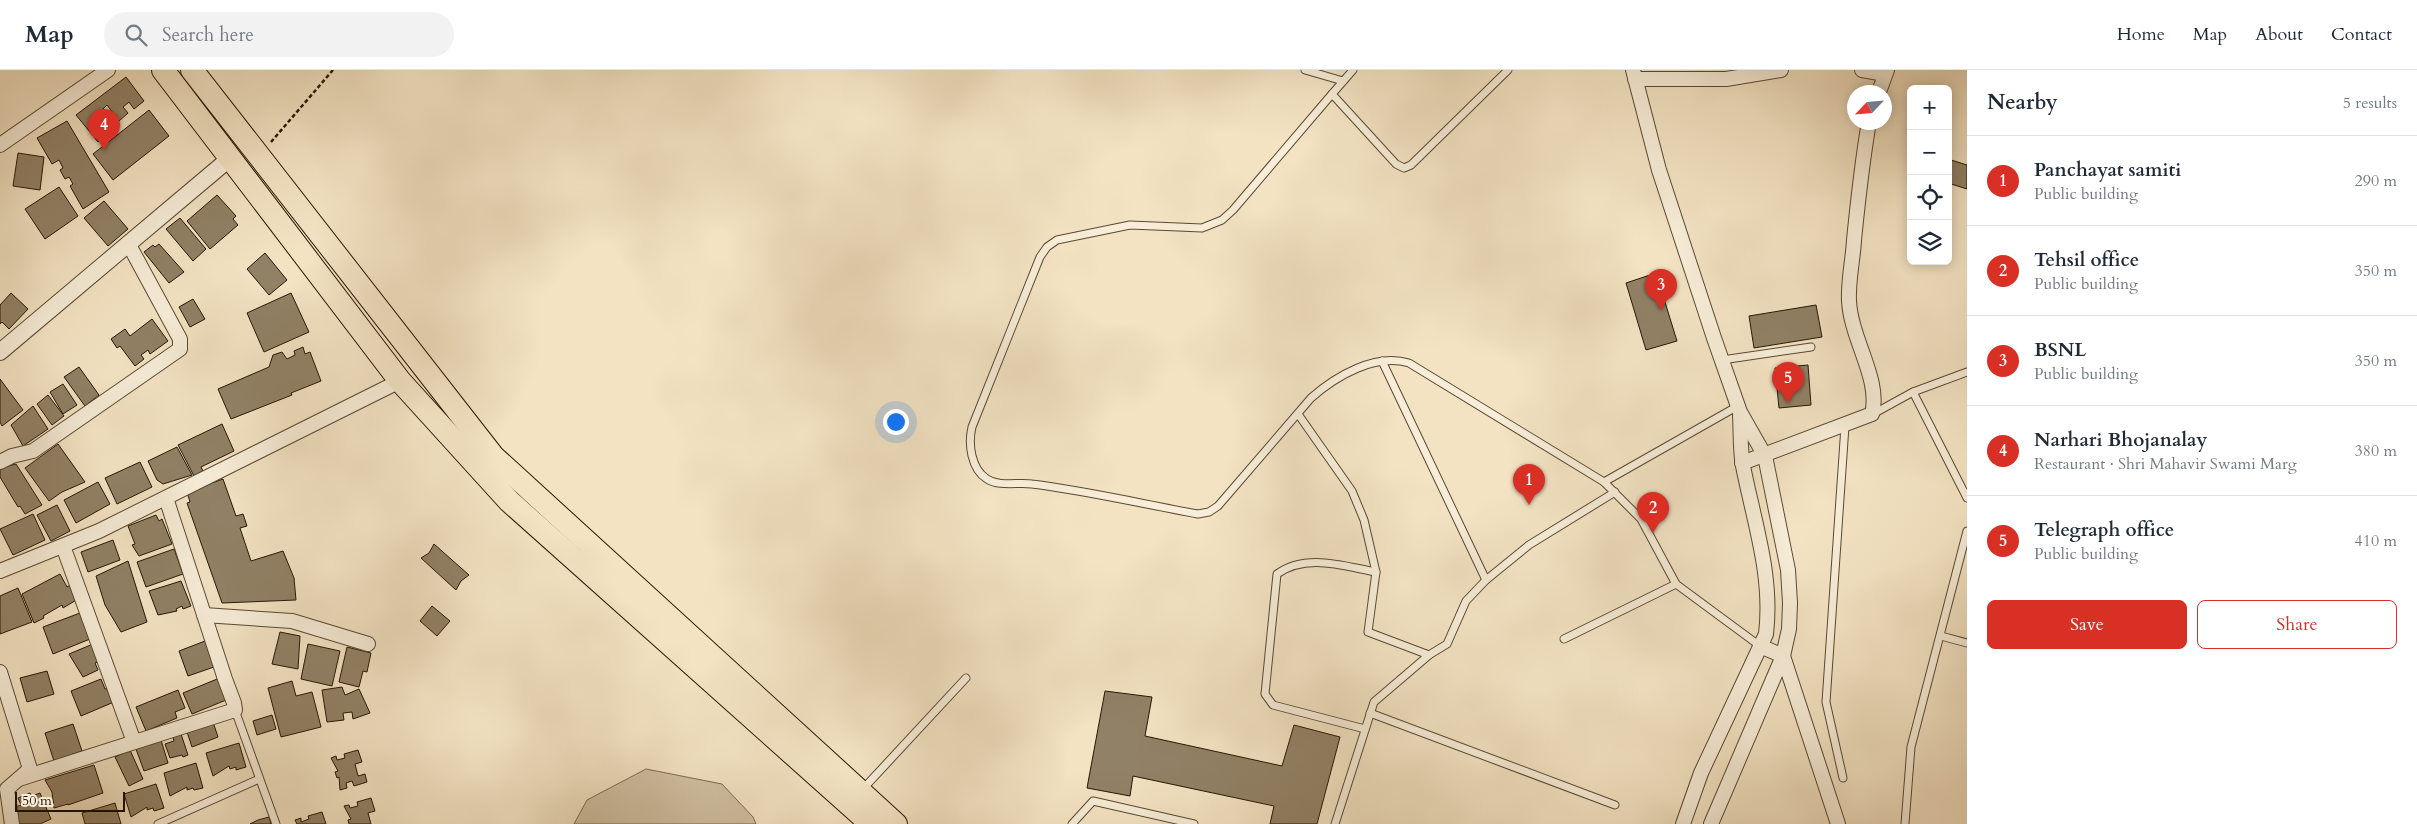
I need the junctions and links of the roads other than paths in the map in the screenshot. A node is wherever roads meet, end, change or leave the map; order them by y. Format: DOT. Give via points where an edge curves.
graph roads {
  1 [pos="108,70"];
  2 [pos="163,70"];
  3 [pos="192,70"];
  4 [pos="1305,70"];
  5 [pos="1353,70"];
  6 [pos="1508,70"];
  7 [pos="1781,70"];
  8 [pos="1862,70"];
  9 [pos="1886,72"];
  10 [pos="1634,75"];
  11 [pos="1343,81"];
  12 [pos="1881,85"];
  13 [pos="1332,94"];
  14 [pos="1868,130"];
  15 [pos="0,145"];
  16 [pos="252,149"];
  17 [pos="230,159"];
  18 [pos="128,243"];
  19 [pos="1811,347"];
  20 [pos="0,352"];
  21 [pos="1722,360"];
  22 [pos="1382,361"];
  23 [pos="1967,372"];
  24 [pos="400,381"];
  25 [pos="1913,392"];
  26 [pos="1739,409"];
  27 [pos="1298,414"];
  28 [pos="1872,414"];
  29 [pos="1845,426"];
  30 [pos="1765,456"];
  31 [pos="0,462"];
  32 [pos="1742,464"];
  33 [pos="1604,482"];
  34 [pos="1615,492"];
  35 [pos="166,498"];
  36 [pos="1967,498"];
  37 [pos="1967,531"];
  38 [pos="63,546"];
  39 [pos="0,571"];
  40 [pos="1376,572"];
  41 [pos="1486,580"];
  42 [pos="1676,584"];
  43 [pos="204,616"];
  44 [pos="1941,636"];
  45 [pos="1564,639"];
  46 [pos="1967,643"];
  47 [pos="368,644"];
  48 [pos="1760,646"];
  49 [pos="1429,655"];
  50 [pos="1783,656"];
  51 [pos="0,672"];
  52 [pos="966,678"];
  53 [pos="235,710"];
  54 [pos="1370,713"];
  55 [pos="1365,729"];
  56 [pos="134,742"];
  57 [pos="1843,778"];
  58 [pos="19,779"];
  59 [pos="259,779"];
  60 [pos="855,798"];
  61 [pos="1615,805"];
  62 [pos="5,806"];
  63 [pos="12,824"];
  64 [pos="158,824"];
  65 [pos="276,824"];
  66 [pos="871,824"];
  67 [pos="896,824"];
  68 [pos="1072,824"];
  69 [pos="1194,824"];
  70 [pos="1336,824"];
  71 [pos="1683,824"];
  72 [pos="1710,824"];
  73 [pos="1838,824"];
  74 [pos="1906,824"];
  1 -- 15 [label="street"];
  2 -- 17 [label="highway"];
  3 -- 16 [label="highway"];
  4 -- 11 [label="lane"];
  5 -- 11 [label="lane"];
  6 -- 13 [label="lane" via="1411,165 1404,168 1396,164"];
  7 -- 10 [label="street" via="1726,79"];
  8 -- 9 [label="street"];
  9 -- 12 [label="street"];
  10 -- 21 [label="street" via="1659,170"];
  11 -- 13 [label="lane"];
  13 -- 27 [label="lane" via="1222,220 1202,228 1149,225 1108,228 1057,240 1047,247 1040,256 975,418 969,444 979,470 992,482 1032,484 1198,514 1218,506"];
  14 -- 28 [label="street" via="1856,210 1849,300 1856,340 1873,381 1875,404"];
  16 -- 17 [label="street"];
  16 -- 60 [label="highway" via="493,456"];
  17 -- 18 [label="street"];
  17 -- 24 [label="highway"];
  18 -- 20 [label="street"];
  18 -- 31 [label="street" via="180,339 180,349 34,451"];
  19 -- 21 [label="lane"];
  21 -- 26 [label="street"];
  22 -- 27 [label="lane" via="1338,377 1317,392"];
  22 -- 33 [label="lane" via="1409,363"];
  22 -- 41 [label="lane"];
  23 -- 25 [label="lane"];
  24 -- 35 [label="street"];
  24 -- 60 [label="highway" via="509,501"];
  25 -- 28 [label="lane"];
  25 -- 36 [label="lane"];
  26 -- 30 [label="street"];
  26 -- 32 [label="street"];
  26 -- 33 [label="lane"];
  27 -- 40 [label="lane" via="1359,506"];
  28 -- 29 [label="street"];
  29 -- 30 [label="street"];
  29 -- 57 [label="lane" via="1826,702"];
  30 -- 32 [label="street"];
  30 -- 50 [label="street" via="1788,570 1789,629"];
  32 -- 48 [label="street" via="1765,565 1768,610 1766,634"];
  33 -- 34 [label="lane"];
  34 -- 41 [label="lane" via="1529,545"];
  34 -- 42 [label="lane" via="1641,518"];
  35 -- 38 [label="street"];
  35 -- 43 [label="street"];
  37 -- 44 [label="lane"];
  38 -- 39 [label="street"];
  38 -- 56 [label="street"];
  40 -- 49 [label="lane" via="1368,632"];
  40 -- 55 [label="lane" via="1322,562 1294,565 1277,574 1266,694 1273,704"];
  41 -- 49 [label="lane" via="1466,601 1447,644"];
  42 -- 45 [label="lane"];
  42 -- 48 [label="lane"];
  43 -- 47 [label="street" via="292,621"];
  43 -- 53 [label="street"];
  44 -- 46 [label="lane"];
  44 -- 74 [label="lane" via="1910,747"];
  48 -- 50 [label="street"];
  48 -- 71 [label="street" via="1701,773"];
  49 -- 54 [label="lane" via="1374,702"];
  50 -- 72 [label="street"];
  50 -- 73 [label="street"];
  51 -- 58 [label="street" via="30,769"];
  52 -- 60 [label="lane"];
  53 -- 56 [label="street"];
  53 -- 59 [label="lane"];
  54 -- 55 [label="lane"];
  54 -- 61 [label="lane"];
  55 -- 70 [label="lane"];
  56 -- 58 [label="street"];
  58 -- 62 [label="street" via="7,789"];
  59 -- 64 [label="lane"];
  59 -- 65 [label="lane"];
  60 -- 66 [label="highway"];
  60 -- 67 [label="highway"];
  62 -- 63 [label="street"];
  68 -- 69 [label="lane" via="1093,801"];
}
